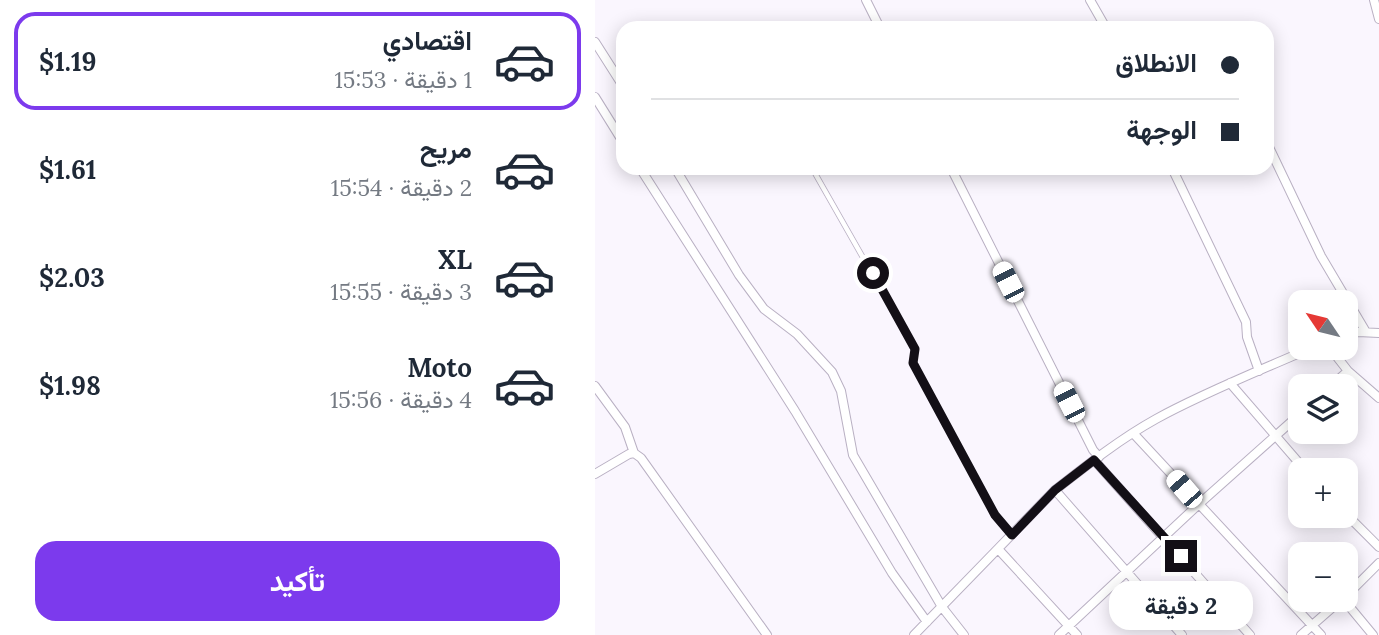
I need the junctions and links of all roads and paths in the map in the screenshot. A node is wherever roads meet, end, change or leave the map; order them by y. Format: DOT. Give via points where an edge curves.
graph roads {
  1 [pos="866,0"];
  2 [pos="1090,0"];
  3 [pos="1374,0"];
  4 [pos="1379,19"];
  5 [pos="876,21"];
  6 [pos="1102,21"];
  7 [pos="595,42"];
  8 [pos="616,75"];
  9 [pos="595,97"];
  10 [pos="616,131"];
  11 [pos="1274,158"];
  12 [pos="644,175"];
  13 [pos="679,175"];
  14 [pos="816,175"];
  15 [pos="955,175"];
  16 [pos="1175,175"];
  17 [pos="1366,332"];
  18 [pos="1358,333"];
  19 [pos="1379,333"];
  20 [pos="1288,358"];
  21 [pos="1339,360"];
  22 [pos="1259,371"];
  23 [pos="1348,371"];
  24 [pos="1345,374"];
  25 [pos="1230,383"];
  26 [pos="595,386"];
  27 [pos="1379,398"];
  28 [pos="1288,425"];
  29 [pos="1133,433"];
  30 [pos="1274,437"];
  31 [pos="634,453"];
  32 [pos="1096,458"];
  33 [pos="1293,458"];
  34 [pos="595,474"];
  35 [pos="1055,490"];
  36 [pos="1199,504"];
  37 [pos="1358,526"];
  38 [pos="1012,535"];
  39 [pos="1163,537"];
  40 [pos="1379,547"];
  41 [pos="999,550"];
  42 [pos="1379,563"];
  43 [pos="1127,571"];
  44 [pos="1358,585"];
  45 [pos="942,607"];
  46 [pos="1328,612"];
  47 [pos="1354,612"];
  48 [pos="927,622"];
  49 [pos="1313,625"];
  50 [pos="1069,626"];
  51 [pos="767,635"];
  52 [pos="914,635"];
  53 [pos="964,635"];
  54 [pos="1059,635"];
  55 [pos="1077,635"];
  56 [pos="1182,635"];
  57 [pos="1251,635"];
  58 [pos="1301,635"];
  59 [pos="1321,635"];
  60 [pos="1373,635"];
  1 -- 5 [label="street"];
  2 -- 6 [label="street"];
  3 -- 4 [label="street"];
  7 -- 8 [label="street"];
  9 -- 10 [label="street"];
  11 -- 17 [label="street" via="1321,256"];
  12 -- 48 [label="street"];
  13 -- 45 [label="street" via="764,309 797,334 832,372 841,391 853,455"];
  14 -- 38 [label="lane" via="915,349 913,363 936,407 995,515"];
  15 -- 32 [label="street"];
  16 -- 22 [label="street" via="1246,322"];
  17 -- 18 [label="street"];
  17 -- 19 [label="street"];
  20 -- 22 [label="street"];
  21 -- 23 [label="street"];
  22 -- 25 [label="street"];
  23 -- 24 [label="street"];
  23 -- 27 [label="street"];
  25 -- 29 [label="street"];
  25 -- 30 [label="street"];
  26 -- 31 [label="street" via="625,427"];
  28 -- 30 [label="street"];
  29 -- 32 [label="street"];
  29 -- 36 [label="street"];
  30 -- 33 [label="street"];
  30 -- 36 [label="street"];
  31 -- 34 [label="street"];
  31 -- 51 [label="street" via="672,499"];
  32 -- 35 [label="street"];
  32 -- 39 [label="street"];
  35 -- 38 [label="street"];
  35 -- 43 [label="street"];
  36 -- 39 [label="street"];
  36 -- 49 [label="street"];
  37 -- 40 [label="street"];
  38 -- 41 [label="street"];
  39 -- 43 [label="street"];
  39 -- 57 [label="street"];
  41 -- 45 [label="street"];
  41 -- 50 [label="street"];
  42 -- 44 [label="street"];
  43 -- 50 [label="street"];
  43 -- 56 [label="street"];
  45 -- 48 [label="street"];
  45 -- 53 [label="street"];
  46 -- 49 [label="street"];
  47 -- 60 [label="street"];
  48 -- 52 [label="street"];
  49 -- 58 [label="street"];
  49 -- 59 [label="street"];
  50 -- 54 [label="street"];
  50 -- 55 [label="street"];
}
